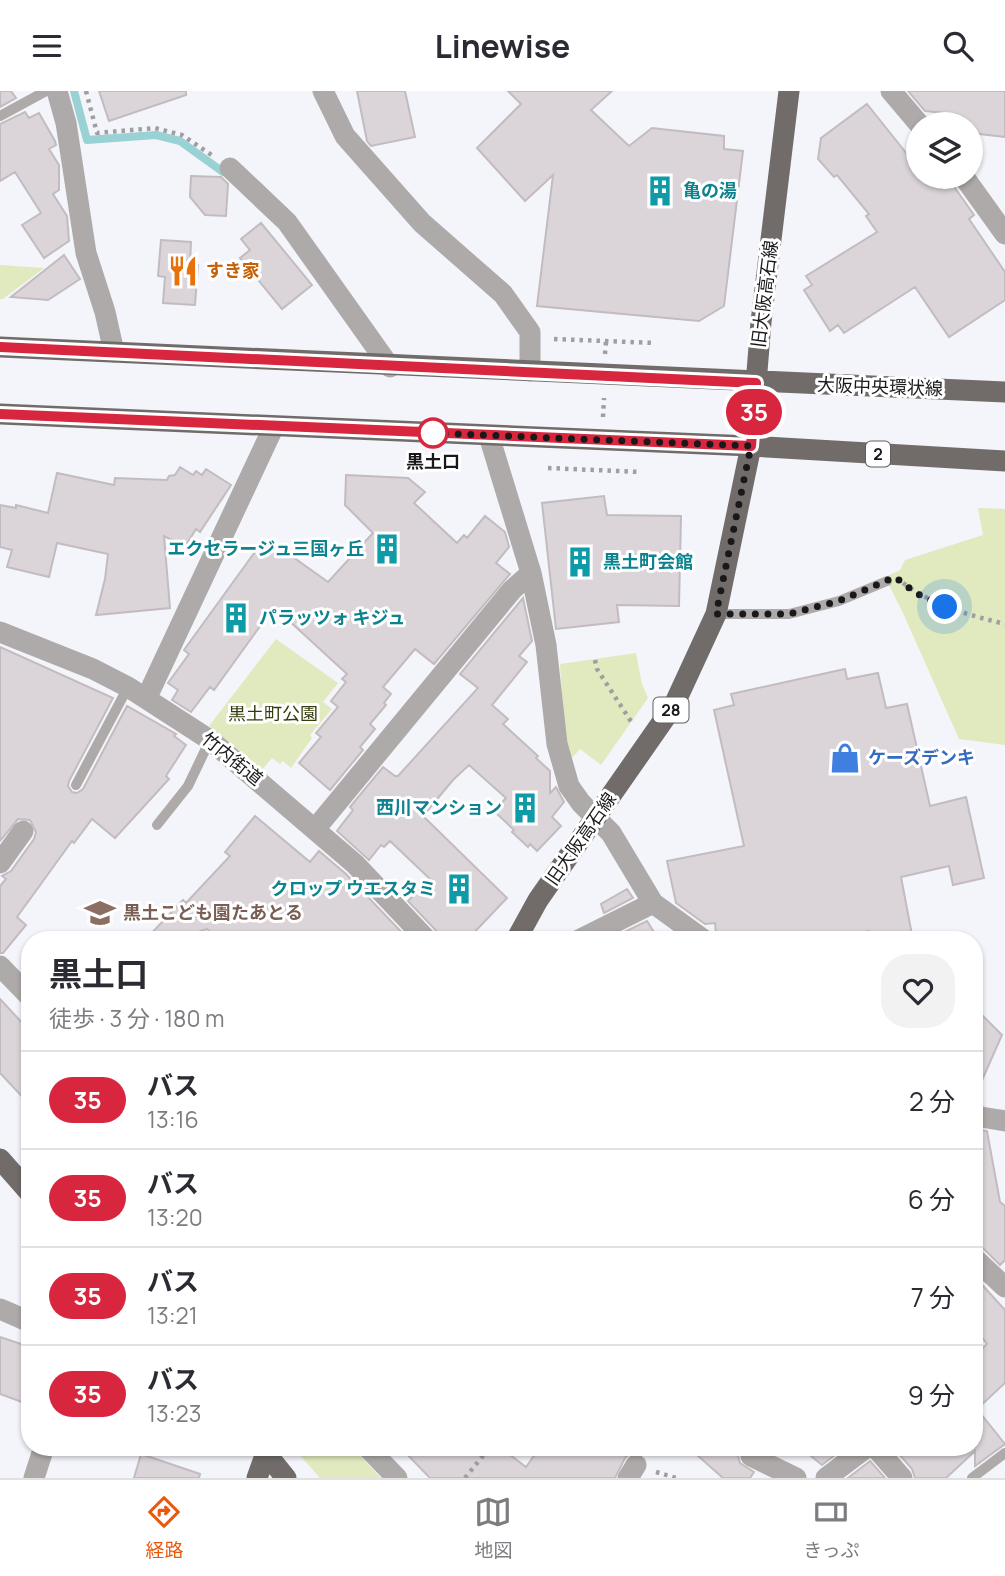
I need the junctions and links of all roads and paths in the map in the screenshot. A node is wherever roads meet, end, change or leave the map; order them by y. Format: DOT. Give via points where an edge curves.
graph roads {
  1 [pos="46,91"];
  2 [pos="57,91"];
  3 [pos="86,91"];
  4 [pos="323,91"];
  5 [pos="789,91"];
  6 [pos="891,91"];
  7 [pos="909,112"];
  8 [pos="0,115"];
  9 [pos="230,168"];
  10 [pos="973,189"];
  11 [pos="1005,234"];
  12 [pos="552,339"];
  13 [pos="606,341"];
  14 [pos="654,343"];
  15 [pos="0,347"];
  16 [pos="114,352"];
  17 [pos="390,367"];
  18 [pos="605,367"];
  19 [pos="530,371"];
  20 [pos="756,383"];
  21 [pos="1005,392"];
  22 [pos="604,393"];
  23 [pos="0,414"];
  24 [pos="603,419"];
  25 [pos="274,426"];
  26 [pos="489,436"];
  27 [pos="751,446"];
  28 [pos="602,457"];
  29 [pos="1005,461"];
  30 [pos="548,468"];
  31 [pos="602,470"];
  32 [pos="640,472"];
  33 [pos="531,573"];
  34 [pos="887,581"];
  35 [pos="716,614"];
  36 [pos="1005,624"];
  37 [pos="0,632"];
  38 [pos="595,660"];
  39 [pos="138,692"];
  40 [pos="210,740"];
  41 [pos="650,740"];
  42 [pos="76,785"];
  43 [pos="596,819"];
  44 [pos="157,825"];
  45 [pos="316,828"];
  46 [pos="23,831"];
  47 [pos="0,863"];
  48 [pos="653,904"];
  49 [pos="418,931"];
  50 [pos="521,931"];
  51 [pos="598,931"];
  52 [pos="691,931"];
  53 [pos="0,966"];
  54 [pos="21,988"];
  55 [pos="983,1118"];
  56 [pos="1005,1121"];
  57 [pos="0,1159"];
  58 [pos="21,1183"];
  59 [pos="983,1266"];
  60 [pos="1005,1287"];
  61 [pos="0,1309"];
  62 [pos="21,1318"];
  63 [pos="1005,1453"];
  64 [pos="41,1456"];
  65 [pos="263,1456"];
  66 [pos="270,1456"];
  67 [pos="376,1456"];
  68 [pos="483,1456"];
  69 [pos="751,1456"];
  70 [pos="855,1456"];
  71 [pos="884,1456"];
  72 [pos="34,1478"];
  73 [pos="257,1478"];
  74 [pos="286,1478"];
  75 [pos="397,1478"];
  76 [pos="465,1478"];
  77 [pos="796,1478"];
  78 [pos="826,1478"];
  79 [pos="902,1478"];
  80 [pos="972,1478"];
  1 -- 8 [label="lane"];
  2 -- 16 [label="street" via="86,253"];
  3 -- 9 [label="path" via="97,133 155,128 182,135"];
  4 -- 19 [label="street" via="345,136 413,213 503,294 530,333"];
  5 -- 20 [label="main road, 旧大阪高石線 / 28"];
  6 -- 7 [label="street"];
  9 -- 17 [label="street" via="287,222"];
  10 -- 11 [label="street"];
  12 -- 13 [label="path"];
  13 -- 14 [label="path"];
  13 -- 18 [label="path"];
  15 -- 16 [label="main road, 大阪中央環状線"];
  16 -- 17 [label="main road, 大阪中央環状線"];
  17 -- 19 [label="main road, 大阪中央環状線"];
  19 -- 20 [label="main road, 大阪中央環状線"];
  20 -- 21 [label="main road, 大阪中央環状線"];
  20 -- 27 [label="main road, 旧大阪高石線 / 28"];
  22 -- 24 [label="path"];
  23 -- 25 [label="main road, 2"];
  25 -- 26 [label="main road, 2"];
  25 -- 39 [label="street"];
  26 -- 27 [label="main road, 2"];
  26 -- 33 [label="street"];
  27 -- 29 [label="main road, 2"];
  27 -- 35 [label="main road, 旧大阪高石線 / 28"];
  28 -- 31 [label="path"];
  30 -- 31 [label="path"];
  31 -- 32 [label="path"];
  33 -- 43 [label="street" via="560,755 569,786"];
  33 -- 45 [label="street" via="512,590"];
  34 -- 35 [label="lane" via="839,601 789,614"];
  34 -- 36 [label="path" via="895,577 945,607"];
  35 -- 41 [label="main road, 旧大阪高石線 / 28" via="674,705"];
  37 -- 39 [label="street, 竹内街道"];
  38 -- 41 [label="path" via="635,728"];
  39 -- 40 [label="street, 竹内街道"];
  39 -- 42 [label="lane"];
  40 -- 44 [label="lane" via="188,786"];
  40 -- 45 [label="street, 竹内街道"];
  41 -- 43 [label="main road, 旧大阪高石線 / 28"];
  43 -- 48 [label="street" via="611,833"];
  43 -- 50 [label="main road, 旧大阪高石線 / 28"];
  45 -- 49 [label="street, 竹内街道"];
  46 -- 47 [label="street"];
  48 -- 51 [label="street"];
  48 -- 52 [label="street"];
  53 -- 54 [label="street"];
  55 -- 56 [label="street"];
  57 -- 58 [label="main road"];
  59 -- 60 [label="street"];
  61 -- 62 [label="street"];
  63 -- 80 [label="lane"];
  64 -- 72 [label="street"];
  65 -- 73 [label="main road"];
  66 -- 74 [label="main road"];
  67 -- 75 [label="street"];
  68 -- 76 [label="path"];
  69 -- 77 [label="street"];
  70 -- 78 [label="street"];
  71 -- 79 [label="street"];
}
